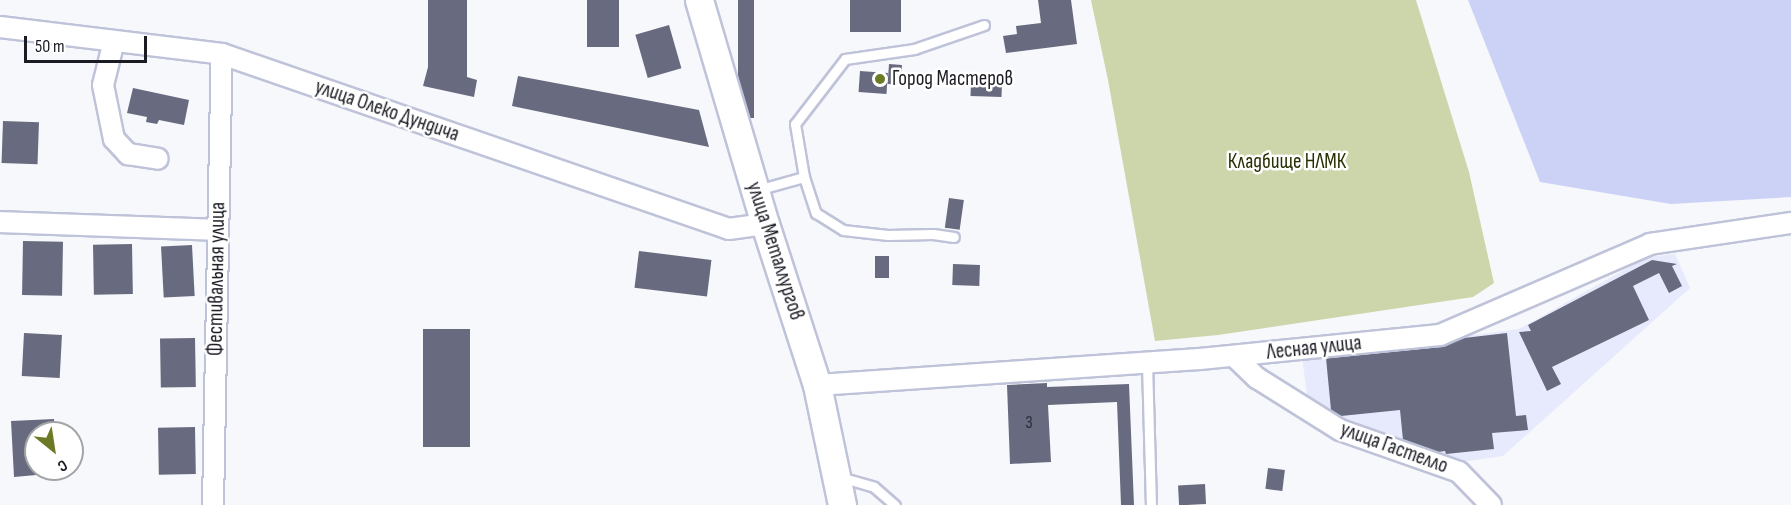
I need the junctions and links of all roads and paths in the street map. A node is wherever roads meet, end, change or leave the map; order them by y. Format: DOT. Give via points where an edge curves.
graph roads {
  1 [pos="699,0"];
  2 [pos="984,25"];
  3 [pos="0,27"];
  4 [pos="114,40"];
  5 [pos="222,54"];
  6 [pos="158,159"];
  7 [pos="804,177"];
  8 [pos="755,191"];
  9 [pos="0,222"];
  10 [pos="1791,223"];
  11 [pos="765,224"];
  12 [pos="218,230"];
  13 [pos="954,237"];
  14 [pos="1234,356"];
  15 [pos="1147,363"];
  16 [pos="817,385"];
  17 [pos="836,476"];
  18 [pos="213,505"];
  19 [pos="842,505"];
  20 [pos="895,505"];
  21 [pos="1150,505"];
  22 [pos="1491,505"];
  1 -- 8 [label="main road, улица Металлургов"];
  2 -- 7 [label="lane" via="914,49 845,58 795,124"];
  3 -- 4 [label="street, улица Олеко Дундича"];
  4 -- 5 [label="street, улица Олеко Дундича"];
  4 -- 6 [label="street" via="103,85 114,139 128,154"];
  5 -- 11 [label="street, улица Олеко Дундича" via="729,229"];
  5 -- 12 [label="street, Фестивальная улица"];
  7 -- 8 [label="lane"];
  7 -- 13 [label="lane" via="816,213 843,230"];
  8 -- 11 [label="main road, улица Металлургов"];
  9 -- 12 [label="street"];
  10 -- 14 [label="street, Лесная улица" via="1650,244 1440,335"];
  11 -- 16 [label="main road, улица Металлургов"];
  12 -- 18 [label="street, Фестивальная улица"];
  14 -- 15 [label="street, Лесная улица"];
  14 -- 22 [label="street, улица Гастелло" via="1257,378 1340,430 1459,472"];
  15 -- 16 [label="street, Лесная улица"];
  15 -- 21 [label="lane"];
  16 -- 17 [label="main road, улица Металлургов"];
  17 -- 19 [label="main road, улица Металлургов"];
  17 -- 20 [label="lane" via="874,487"];
}
